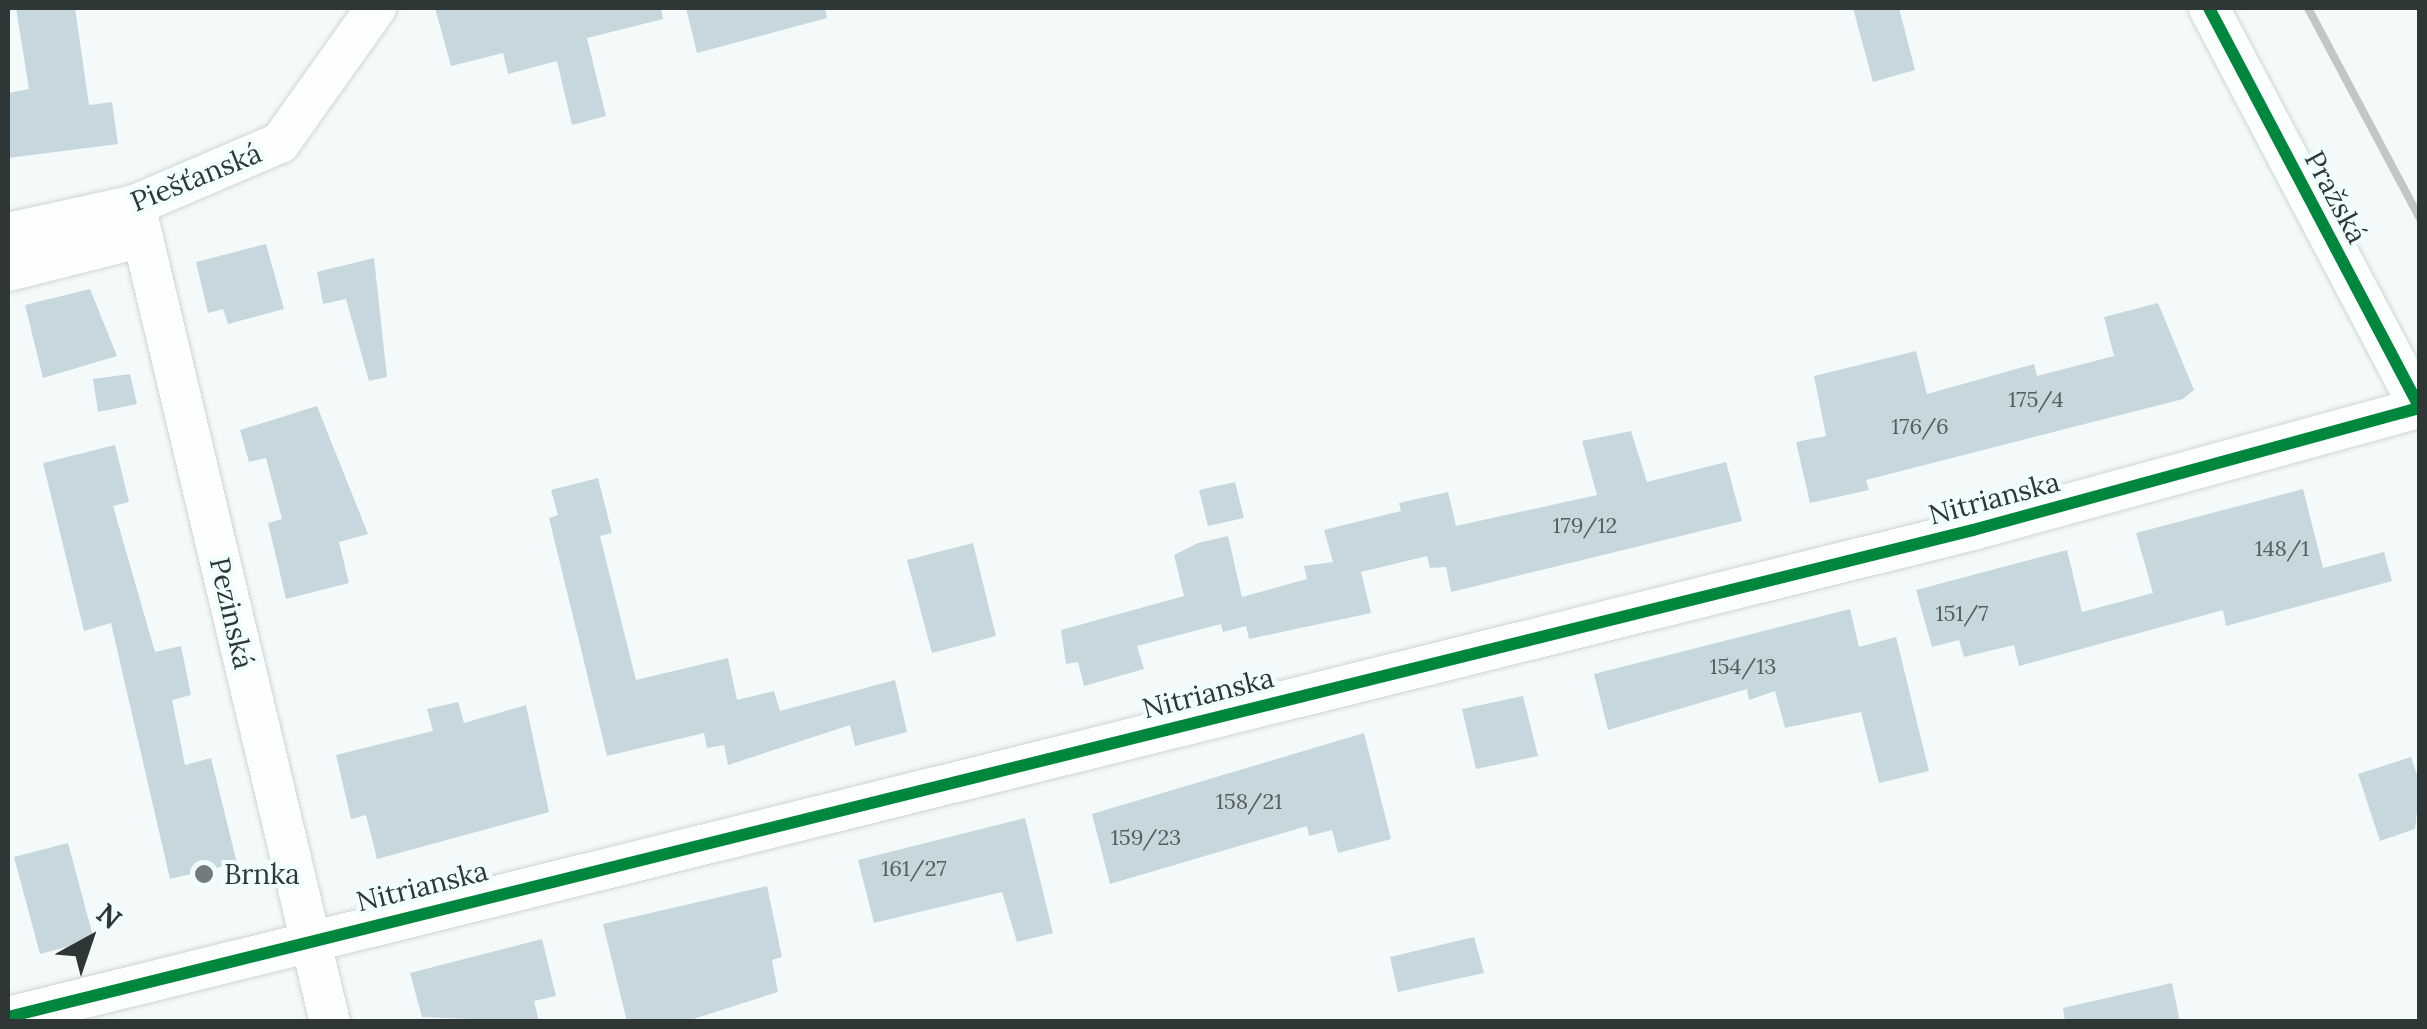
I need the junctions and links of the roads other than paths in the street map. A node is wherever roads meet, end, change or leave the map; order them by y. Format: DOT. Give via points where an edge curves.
graph roads {
  1 [pos="376,8"];
  2 [pos="2208,8"];
  3 [pos="139,221"];
  4 [pos="8,233"];
  5 [pos="8,271"];
  6 [pos="2419,409"];
  7 [pos="310,939"];
  8 [pos="8,1017"];
  9 [pos="330,1022"];
  1 -- 3 [label="street, Piešťanská" via="280,143"];
  2 -- 6 [label="street, Pražská"];
  3 -- 4 [label="street, Piešťanská"];
  3 -- 5 [label="street, Piešťanská"];
  3 -- 7 [label="street, Pezinská"];
  6 -- 7 [label="street, Nitrianska" via="1973,530"];
  7 -- 8 [label="street, Nitrianska"];
  7 -- 9 [label="street, Pezinská"];
}
